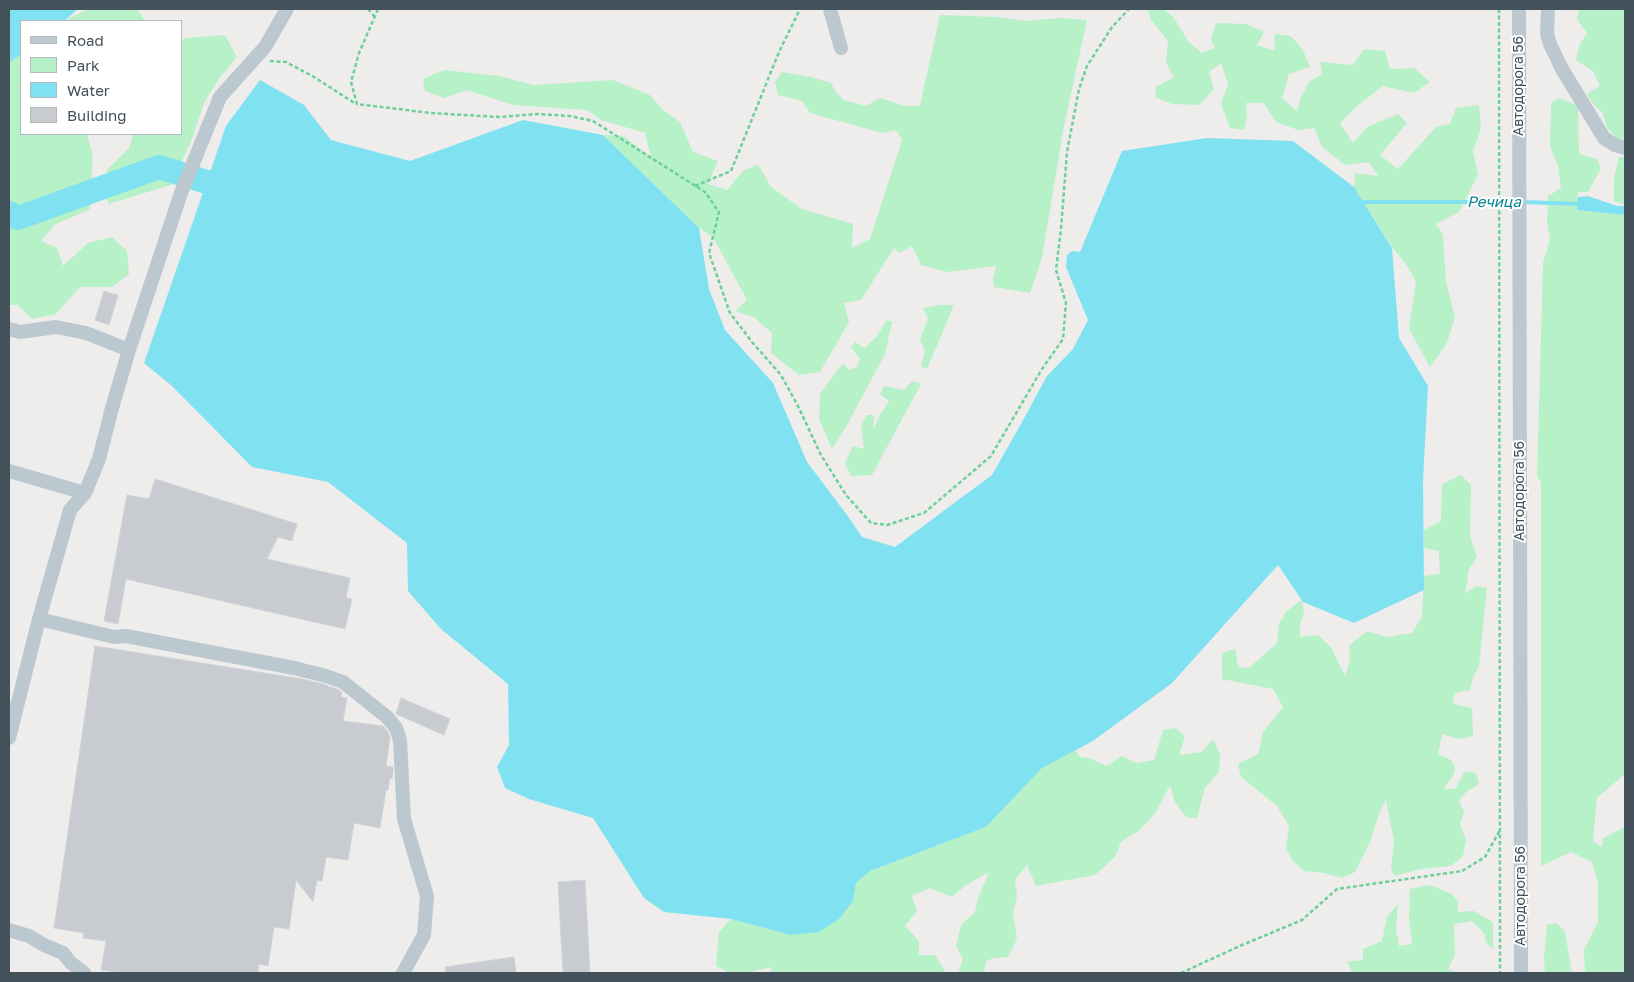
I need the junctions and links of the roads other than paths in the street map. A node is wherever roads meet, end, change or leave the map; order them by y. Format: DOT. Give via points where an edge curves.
graph roads {
  1 [pos="287,9"];
  2 [pos="830,9"];
  3 [pos="1518,9"];
  4 [pos="1548,9"];
  5 [pos="841,48"];
  6 [pos="1625,148"];
  7 [pos="9,329"];
  8 [pos="129,350"];
  9 [pos="9,471"];
  10 [pos="85,493"];
  11 [pos="39,619"];
  12 [pos="9,738"];
  13 [pos="9,930"];
  14 [pos="84,973"];
  15 [pos="403,973"];
  16 [pos="1521,973"];
  1 -- 8 [label="street" via="265,47 220,97 181,193"];
  2 -- 5 [label="street"];
  3 -- 16 [label="street, Автодорога 56"];
  4 -- 6 [label="street" via="1550,44 1562,69 1604,138"];
  7 -- 8 [label="street" via="20,332 56,327 86,333"];
  8 -- 10 [label="street" via="99,459"];
  9 -- 10 [label="street"];
  10 -- 11 [label="street" via="70,510"];
  11 -- 12 [label="street"];
  11 -- 15 [label="street" via="114,637 126,636 326,676 343,682 387,717 400,740 404,819 427,896 424,935"];
  13 -- 14 [label="street" via="29,936 63,954"];
}
